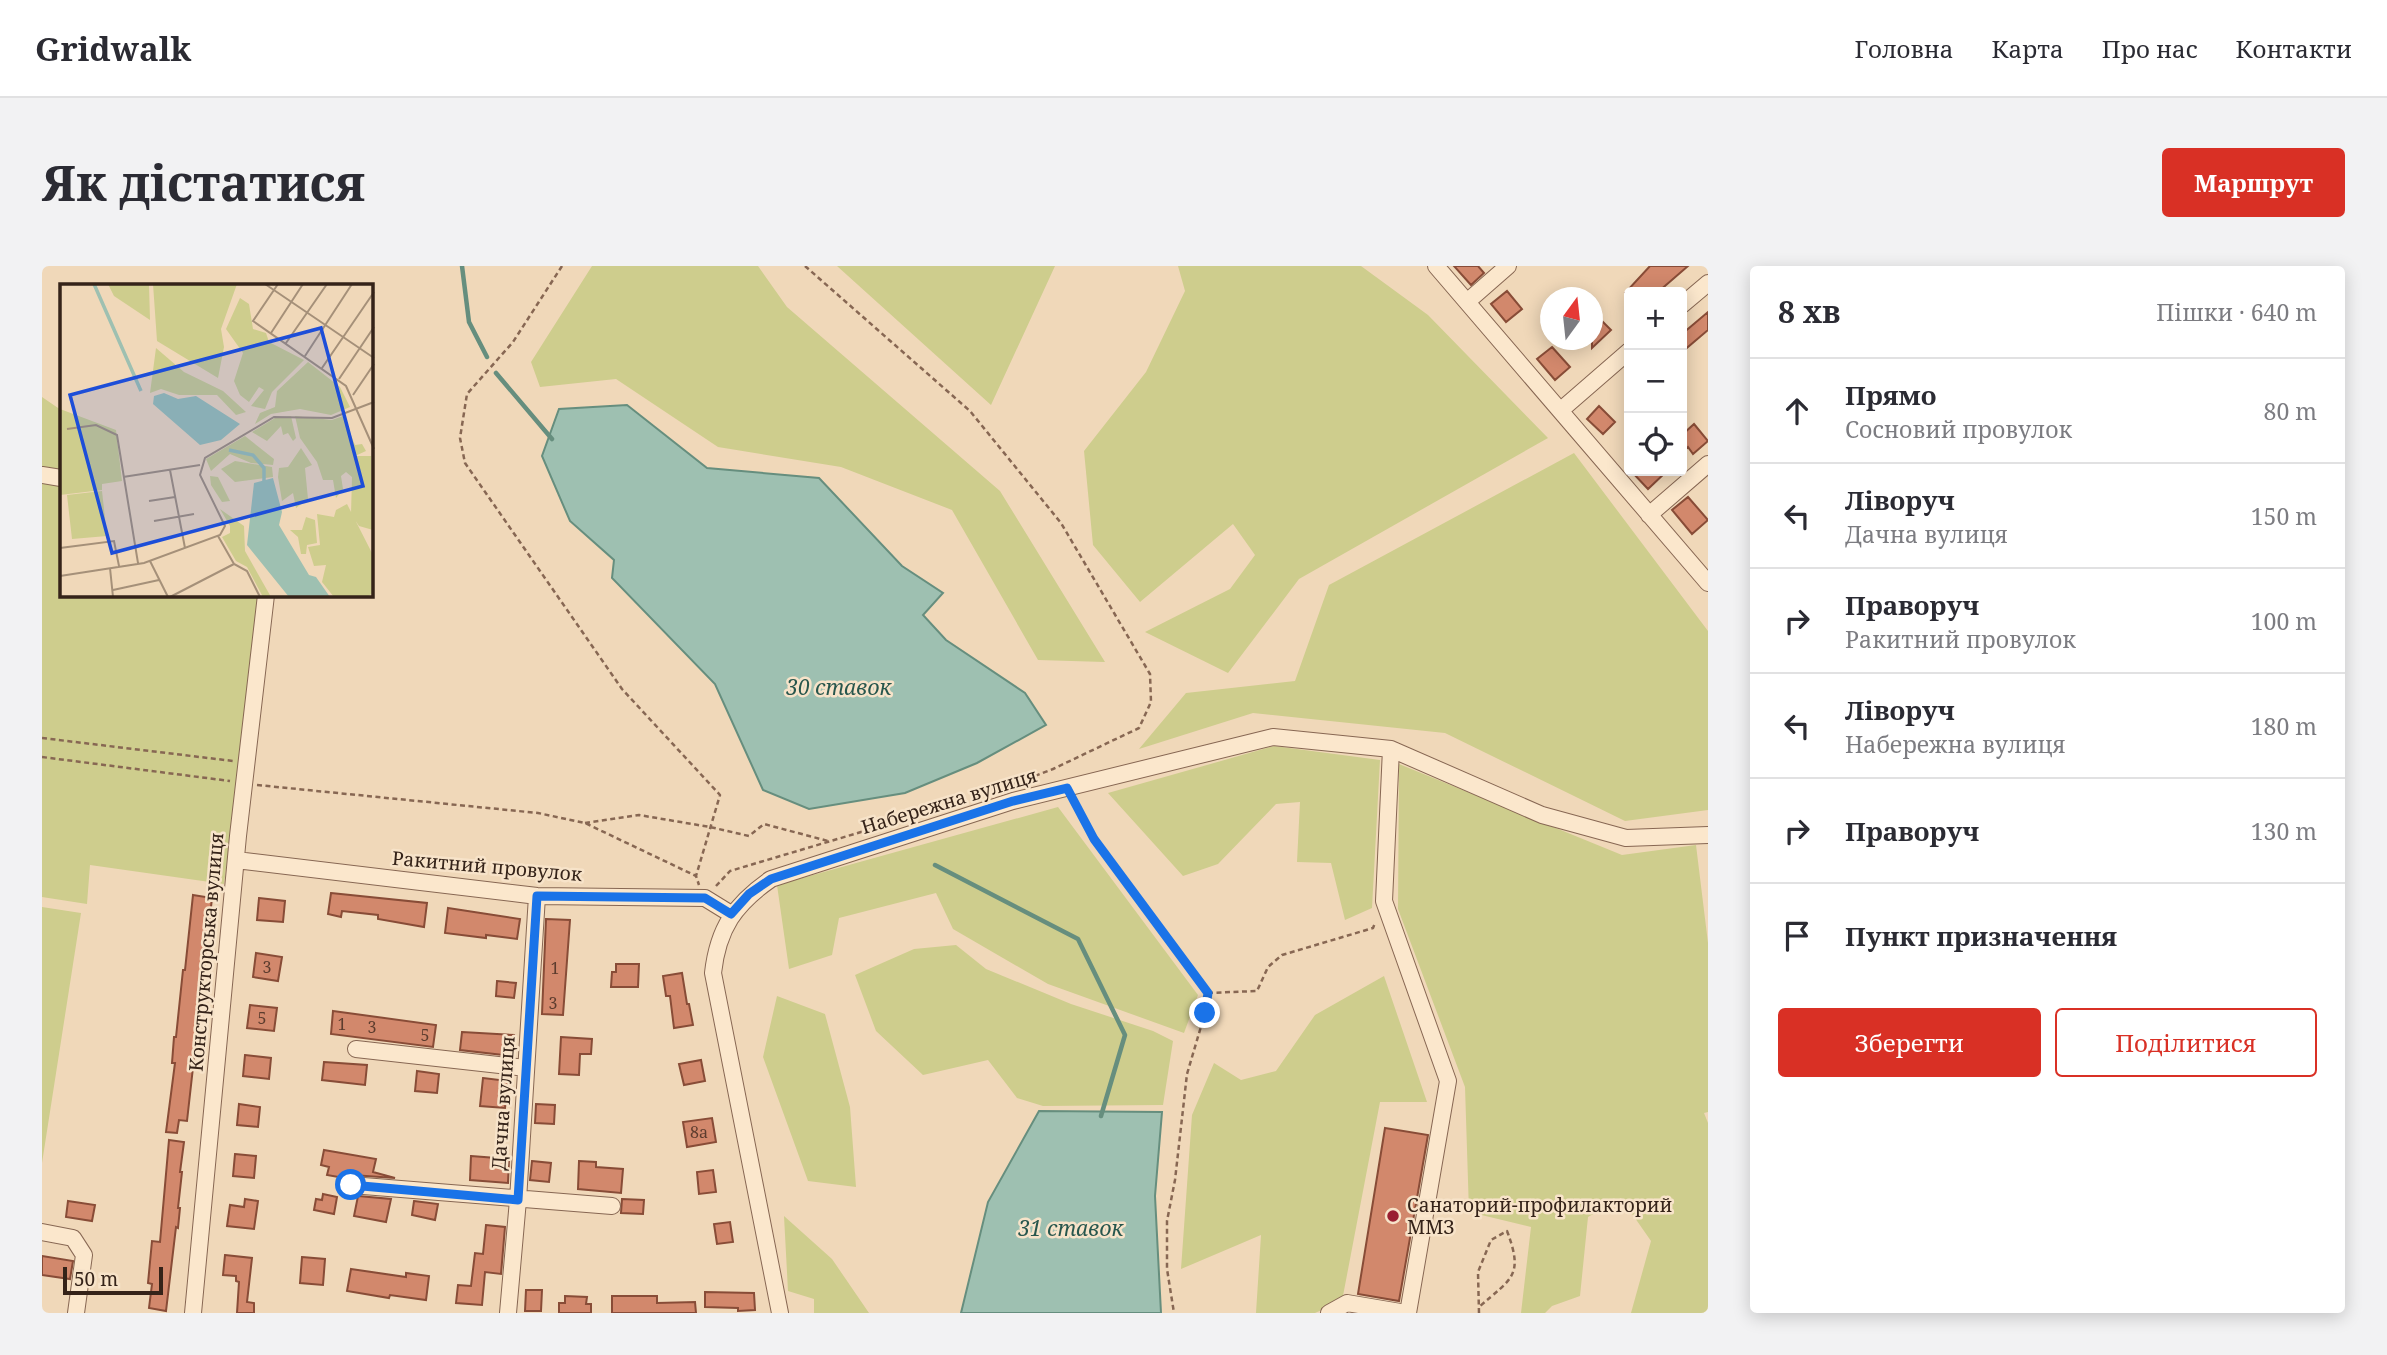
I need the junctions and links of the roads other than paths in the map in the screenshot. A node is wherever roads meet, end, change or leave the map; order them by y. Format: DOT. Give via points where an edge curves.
graph roads {
  1 [pos="1436,266"];
  2 [pos="1508,266"];
  3 [pos="1708,282"];
  4 [pos="1468,301"];
  5 [pos="1687,301"];
  6 [pos="1624,355"];
  7 [pos="1561,410"];
  8 [pos="1708,464"];
  9 [pos="42,475"];
  10 [pos="60,478"];
  11 [pos="1648,515"];
  12 [pos="1708,583"];
  13 [pos="266,597"];
  14 [pos="1391,749"];
  15 [pos="1708,835"];
  16 [pos="236,860"];
  17 [pos="537,896"];
  18 [pos="731,914"];
  19 [pos="356,1049"];
  20 [pos="526,1069"];
  21 [pos="351,1185"];
  22 [pos="518,1200"];
  23 [pos="612,1206"];
  24 [pos="42,1232"];
  25 [pos="76,1313"];
  26 [pos="193,1313"];
  27 [pos="508,1313"];
  28 [pos="780,1313"];
  29 [pos="1329,1313"];
  30 [pos="1407,1313"];
  1 -- 4 [label="street"];
  2 -- 4 [label="street"];
  3 -- 5 [label="street"];
  4 -- 7 [label="street"];
  6 -- 7 [label="street"];
  7 -- 11 [label="street"];
  8 -- 11 [label="street"];
  9 -- 10 [label="street"];
  11 -- 12 [label="street"];
  13 -- 16 [label="street, Конструкторська вулиця"];
  14 -- 15 [label="street, Набережна вулиця" via="1542,815 1602,832 1626,838"];
  14 -- 18 [label="street, Набережна вулиця" via="1273,737 1013,801 771,879"];
  14 -- 30 [label="street" via="1384,901 1448,1082"];
  16 -- 17 [label="street, Ракитний провулок"];
  16 -- 26 [label="street, Конструкторська вулиця"];
  17 -- 18 [label="street, Ракитний провулок" via="705,898"];
  17 -- 20 [label="street, Дачна вулиця"];
  18 -- 28 [label="street, Набережна вулиця" via="714,960 714,987"];
  19 -- 20 [label="street"];
  20 -- 22 [label="street, Дачна вулиця"];
  21 -- 22 [label="street"];
  22 -- 23 [label="street"];
  22 -- 27 [label="street, Дачна вулиця"];
  24 -- 25 [label="street" via="74,1238 84,1255"];
  29 -- 30 [label="street" via="1347,1303"];
}
